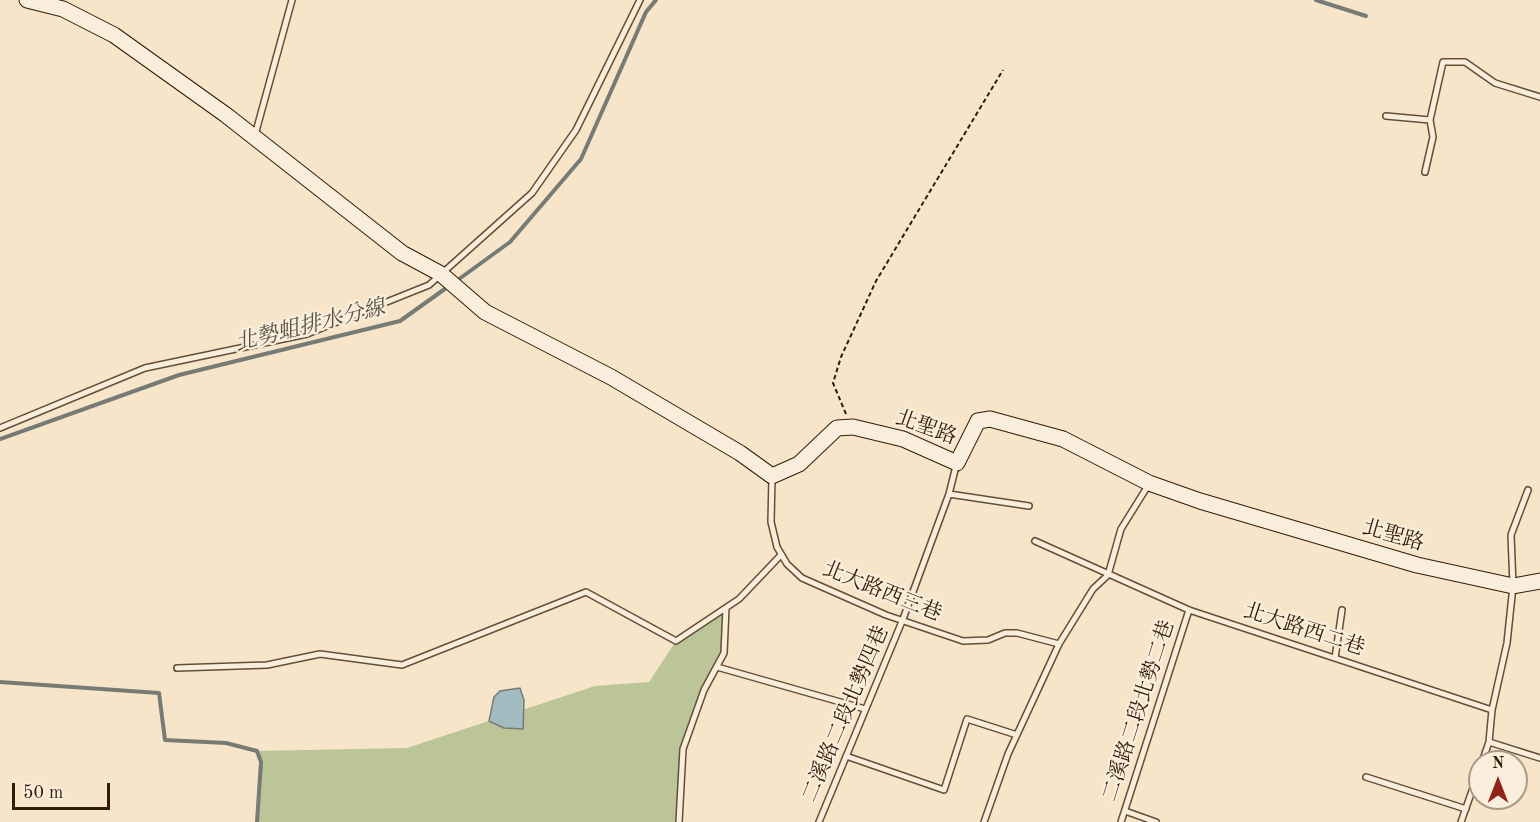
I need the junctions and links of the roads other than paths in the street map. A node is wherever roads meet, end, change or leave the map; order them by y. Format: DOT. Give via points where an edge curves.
graph roads {
  1 [pos="27,0"];
  2 [pos="292,0"];
  3 [pos="640,0"];
  4 [pos="1540,97"];
  5 [pos="1386,116"];
  6 [pos="1430,120"];
  7 [pos="255,137"];
  8 [pos="1425,172"];
  9 [pos="448,281"];
  10 [pos="0,428"];
  11 [pos="957,463"];
  12 [pos="772,476"];
  13 [pos="1149,483"];
  14 [pos="1528,490"];
  15 [pos="949,494"];
  16 [pos="1029,506"];
  17 [pos="1035,541"];
  18 [pos="781,555"];
  19 [pos="1108,575"];
  20 [pos="1540,581"];
  21 [pos="1513,586"];
  22 [pos="726,608"];
  23 [pos="1189,610"];
  24 [pos="1342,610"];
  25 [pos="903,619"];
  26 [pos="1059,644"];
  27 [pos="1335,658"];
  28 [pos="717,667"];
  29 [pos="177,668"];
  30 [pos="865,709"];
  31 [pos="1492,710"];
  32 [pos="1017,735"];
  33 [pos="1489,742"];
  34 [pos="1486,750"];
  35 [pos="846,756"];
  36 [pos="1540,758"];
  37 [pos="1366,777"];
  38 [pos="1468,803"];
  39 [pos="1466,809"];
  40 [pos="1125,811"];
  41 [pos="680,822"];
  42 [pos="819,822"];
  43 [pos="984,822"];
  44 [pos="1121,822"];
  45 [pos="1156,822"];
  46 [pos="1461,822"];
  1 -- 7 [label="street" via="63,9 114,35"];
  2 -- 7 [label="lane"];
  3 -- 9 [label="lane" via="576,130 532,193"];
  4 -- 6 [label="lane" via="1495,83 1465,62 1443,62"];
  5 -- 6 [label="lane"];
  6 -- 8 [label="lane" via="1433,137"];
  7 -- 9 [label="street" via="402,253"];
  9 -- 10 [label="lane" via="307,334 146,368"];
  9 -- 12 [label="street" via="485,312 611,377"];
  11 -- 12 [label="street, 北聖路" via="903,439 853,427 837,428 799,464"];
  11 -- 13 [label="street, 北聖路" via="978,421 990,419 1063,439"];
  11 -- 15 [label="lane"];
  12 -- 18 [label="lane, 北大路西三巷" via="771,522"];
  13 -- 19 [label="lane" via="1121,529"];
  13 -- 21 [label="street, 北聖路" via="1417,566"];
  14 -- 21 [label="lane" via="1511,536"];
  15 -- 16 [label="lane"];
  15 -- 25 [label="lane"];
  17 -- 19 [label="lane, 北大路西二巷"];
  18 -- 22 [label="lane"];
  18 -- 25 [label="lane, 北大路西三巷" via="802,578"];
  19 -- 23 [label="lane, 北大路西二巷"];
  19 -- 26 [label="lane" via="1093,589"];
  20 -- 21 [label="street, 北聖路"];
  21 -- 31 [label="lane" via="1507,643"];
  22 -- 28 [label="lane" via="724,653"];
  22 -- 29 [label="lane" via="676,641 586,592 402,665 320,654 267,666"];
  23 -- 27 [label="lane, 北大路西二巷"];
  23 -- 40 [label="lane, 二溪路二段北勢二巷"];
  24 -- 27 [label="lane"];
  25 -- 26 [label="lane, 北大路西三巷" via="963,641 1017,633"];
  25 -- 30 [label="lane, 二溪路二段北勢四巷"];
  26 -- 32 [label="lane"];
  27 -- 31 [label="lane, 北大路西二巷"];
  28 -- 30 [label="lane"];
  28 -- 41 [label="lane" via="704,690 683,749"];
  30 -- 35 [label="lane, 二溪路二段北勢四巷"];
  31 -- 33 [label="lane"];
  32 -- 35 [label="lane" via="967,719 944,790"];
  32 -- 43 [label="lane"];
  33 -- 34 [label="lane"];
  33 -- 36 [label="lane"];
  35 -- 42 [label="lane, 二溪路二段北勢四巷"];
  37 -- 39 [label="lane"];
  38 -- 39 [label="lane"];
  39 -- 46 [label="lane"];
  40 -- 44 [label="lane, 二溪路二段北勢二巷"];
  40 -- 45 [label="lane"];
}
